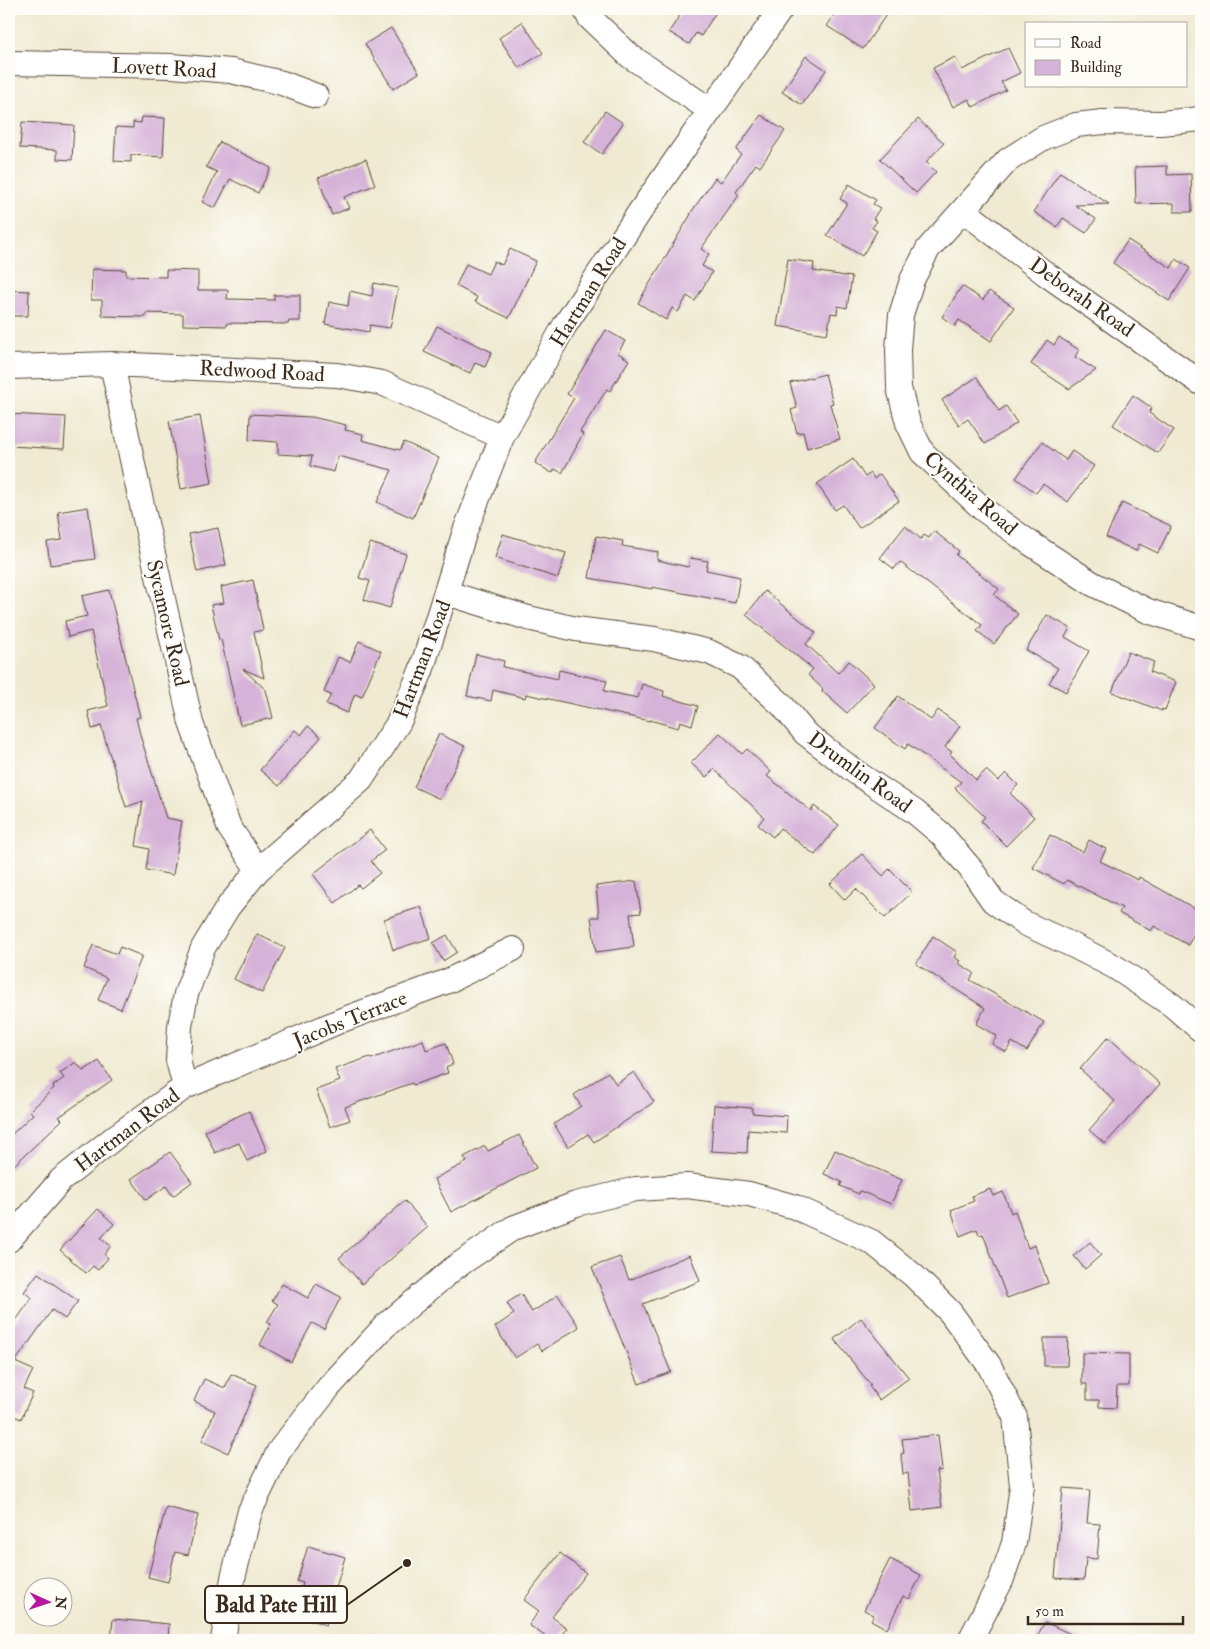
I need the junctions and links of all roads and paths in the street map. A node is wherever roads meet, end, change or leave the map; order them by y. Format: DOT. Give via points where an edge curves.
graph roads {
  1 [pos="585,9"];
  2 [pos="781,9"];
  3 [pos="9,63"];
  4 [pos="316,96"];
  5 [pos="710,110"];
  6 [pos="1201,119"];
  7 [pos="963,210"];
  8 [pos="112,364"];
  9 [pos="9,367"];
  10 [pos="1201,383"];
  11 [pos="502,437"];
  12 [pos="447,592"];
  13 [pos="1201,628"];
  14 [pos="258,870"];
  15 [pos="514,949"];
  16 [pos="1201,1030"];
  17 [pos="185,1088"];
  18 [pos="9,1240"];
  19 [pos="223,1640"];
  20 [pos="970,1640"];
  1 -- 5 [label="street" via="630,56"];
  2 -- 5 [label="street, Hartman Road"];
  3 -- 4 [label="street, Lovett Road" via="172,66 231,71 282,83"];
  5 -- 11 [label="street, Hartman Road" via="565,325"];
  6 -- 7 [label="street, Cynthia Road" via="1161,123 1103,122 1059,131 1008,160"];
  7 -- 10 [label="street, Deborah Road" via="1046,274"];
  7 -- 13 [label="street, Cynthia Road" via="928,249 912,280 901,315 899,388 908,422 922,452 984,510 1093,584 1148,611"];
  8 -- 9 [label="street, Redwood Road"];
  8 -- 11 [label="street, Redwood Road" via="337,375 382,384"];
  8 -- 14 [label="street, Sycamore Road" via="191,723 229,827"];
  11 -- 12 [label="street, Hartman Road" via="465,531"];
  12 -- 14 [label="street, Hartman Road" via="421,671 399,722 366,772 317,820"];
  12 -- 16 [label="street, Drumlin Road" via="528,618 576,629 654,639 709,652 740,667 782,705 805,733 941,834 993,901 1024,923 1115,967 1172,1005"];
  14 -- 17 [label="street, Hartman Road" via="228,907 203,948 186,994 178,1060"];
  15 -- 17 [label="street, Jacobs Terrace" via="448,981 342,1020"];
  17 -- 18 [label="street, Hartman Road" via="61,1180"];
  19 -- 20 [label="street" via="233,1578 250,1511 279,1451 329,1386 385,1326 454,1268 513,1228 576,1204 636,1189 687,1186 750,1194 795,1207 872,1242 914,1276 950,1312 989,1365 1015,1417 1022,1486 1014,1542 1001,1581"];
}
